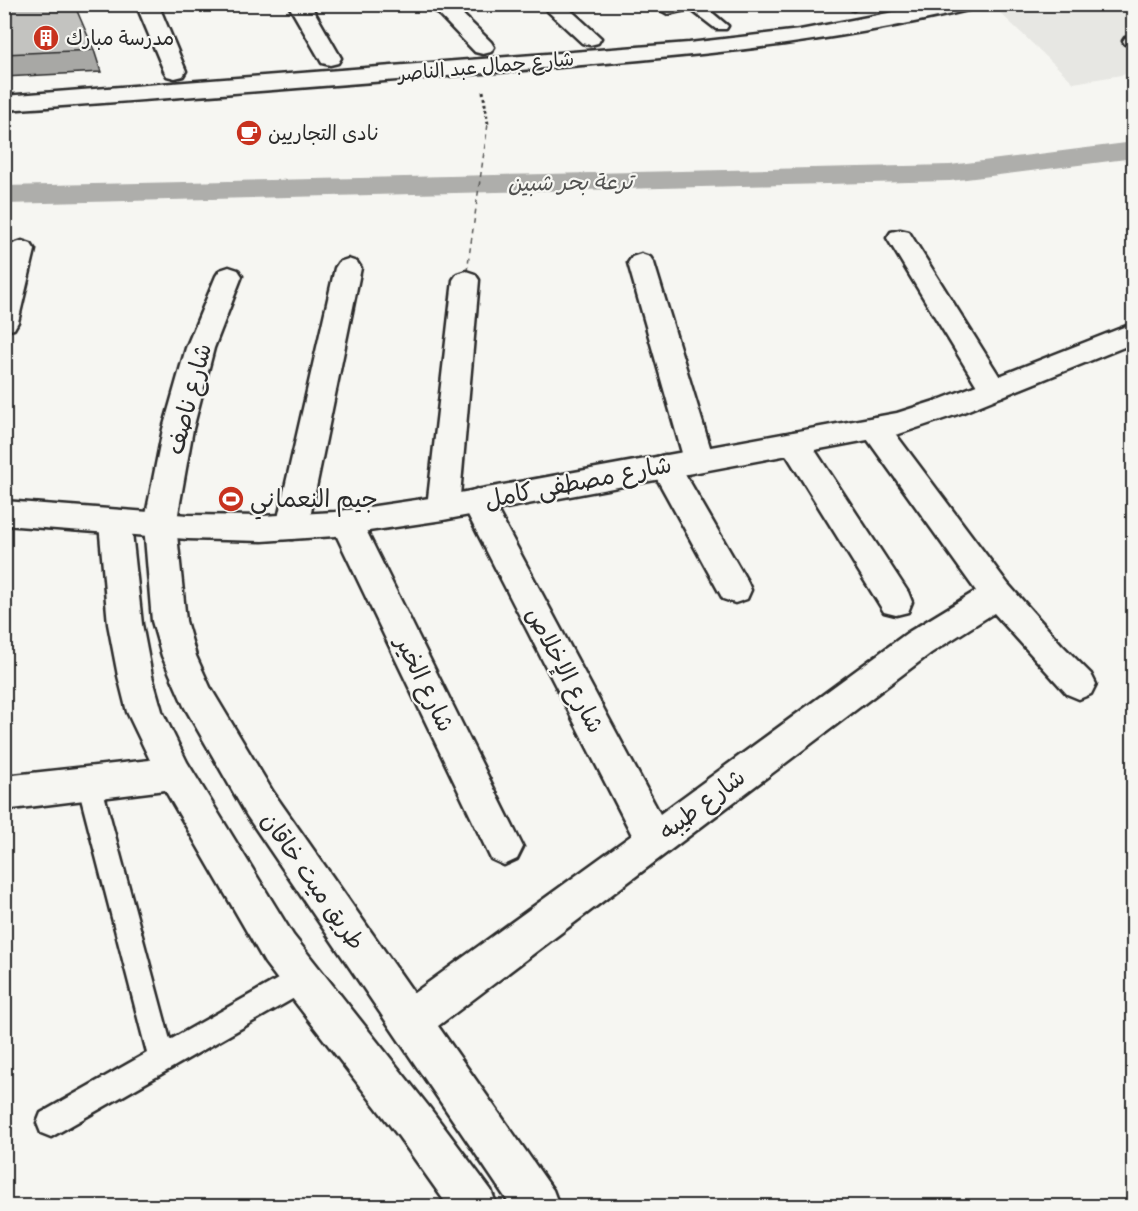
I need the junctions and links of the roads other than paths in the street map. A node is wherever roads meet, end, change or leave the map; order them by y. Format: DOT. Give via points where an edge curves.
graph roads {
  1 [pos="147,4"];
  2 [pos="299,4"];
  3 [pos="439,4"];
  4 [pos="550,4"];
  5 [pos="693,4"];
  6 [pos="964,4"];
  7 [pos="854,5"];
  8 [pos="668,10"];
  9 [pos="721,26"];
  10 [pos="590,38"];
  11 [pos="481,57"];
  12 [pos="330,58"];
  13 [pos="175,71"];
  14 [pos="39,79"];
  15 [pos="201,90"];
  16 [pos="4,103"];
  17 [pos="4,119"];
  18 [pos="900,238"];
  19 [pos="22,250"];
  20 [pos="641,263"];
  21 [pos="348,268"];
  22 [pos="229,276"];
  23 [pos="466,280"];
  24 [pos="4,322"];
  25 [pos="1134,332"];
  26 [pos="993,389"];
  27 [pos="875,428"];
  28 [pos="794,442"];
  29 [pos="699,460"];
  30 [pos="665,466"];
  31 [pos="477,501"];
  32 [pos="442,507"];
  33 [pos="4,513"];
  34 [pos="346,522"];
  35 [pos="115,523"];
  36 [pos="160,525"];
  37 [pos="292,527"];
  38 [pos="735,590"];
  39 [pos="998,594"];
  40 [pos="896,602"];
  41 [pos="1079,684"];
  42 [pos="174,773"];
  43 [pos="89,783"];
  44 [pos="4,793"];
  45 [pos="654,840"];
  46 [pos="504,847"];
  47 [pos="301,980"];
  48 [pos="411,1021"];
  49 [pos="162,1059"];
  50 [pos="51,1123"];
  51 [pos="475,1206"];
  52 [pos="537,1206"];
  1 -- 13 [label="street"];
  2 -- 12 [label="street"];
  3 -- 11 [label="street"];
  4 -- 10 [label="street"];
  5 -- 8 [label="lane"];
  5 -- 9 [label="lane"];
  6 -- 11 [label="street, شارع جمال عبد الناصر" via="844,31 783,40"];
  7 -- 9 [label="street, شارع جمال عبد الناصر"];
  9 -- 10 [label="street, شارع جمال عبد الناصر"];
  10 -- 11 [label="street, شارع جمال عبد الناصر"];
  11 -- 12 [label="street, شارع جمال عبد الناصر"];
  11 -- 15 [label="street, شارع جمال عبد الناصر"];
  12 -- 13 [label="street, شارع جمال عبد الناصر"];
  13 -- 14 [label="street, شارع جمال عبد الناصر"];
  15 -- 16 [label="street, شارع جمال عبد الناصر"];
  15 -- 17 [label="street" via="112,107"];
  18 -- 26 [label="street"];
  19 -- 24 [label="street"];
  20 -- 29 [label="street"];
  21 -- 37 [label="street"];
  22 -- 36 [label="street, شارع ناصف" via="200,348 178,429"];
  23 -- 32 [label="street"];
  25 -- 26 [label="street, شارع مصطفى كامل"];
  26 -- 27 [label="street, شارع مصطفى كامل" via="928,414"];
  27 -- 28 [label="street, شارع مصطفى كامل"];
  27 -- 39 [label="street"];
  28 -- 29 [label="street, شارع مصطفى كامل"];
  28 -- 40 [label="street"];
  29 -- 30 [label="street, شارع مصطفى كامل"];
  30 -- 31 [label="street, شارع مصطفى كامل"];
  30 -- 38 [label="street"];
  31 -- 32 [label="street, شارع مصطفى كامل"];
  31 -- 45 [label="street, شارع الإخلاص"];
  32 -- 34 [label="street, شارع مصطفى كامل"];
  33 -- 35 [label="street, شارع مصطفى كامل"];
  34 -- 37 [label="street, شارع مصطفى كامل"];
  34 -- 46 [label="street, شارع الخير"];
  35 -- 36 [label="street, شارع مصطفى كامل"];
  35 -- 42 [label="street" via="125,624 135,676 145,712"];
  36 -- 37 [label="street, شارع مصطفى كامل"];
  36 -- 48 [label="street, طريق ميت خاقان" via="169,621 196,695 260,804"];
  39 -- 41 [label="street"];
  39 -- 45 [label="street, شارع طيبه" via="919,643"];
  42 -- 43 [label="street"];
  42 -- 47 [label="street" via="233,875"];
  43 -- 44 [label="street"];
  43 -- 49 [label="lane"];
  45 -- 48 [label="street, شارع طيبه"];
  47 -- 49 [label="lane"];
  47 -- 51 [label="street"];
  48 -- 52 [label="street, طريق ميت خاقان"];
  49 -- 50 [label="lane"];
}
